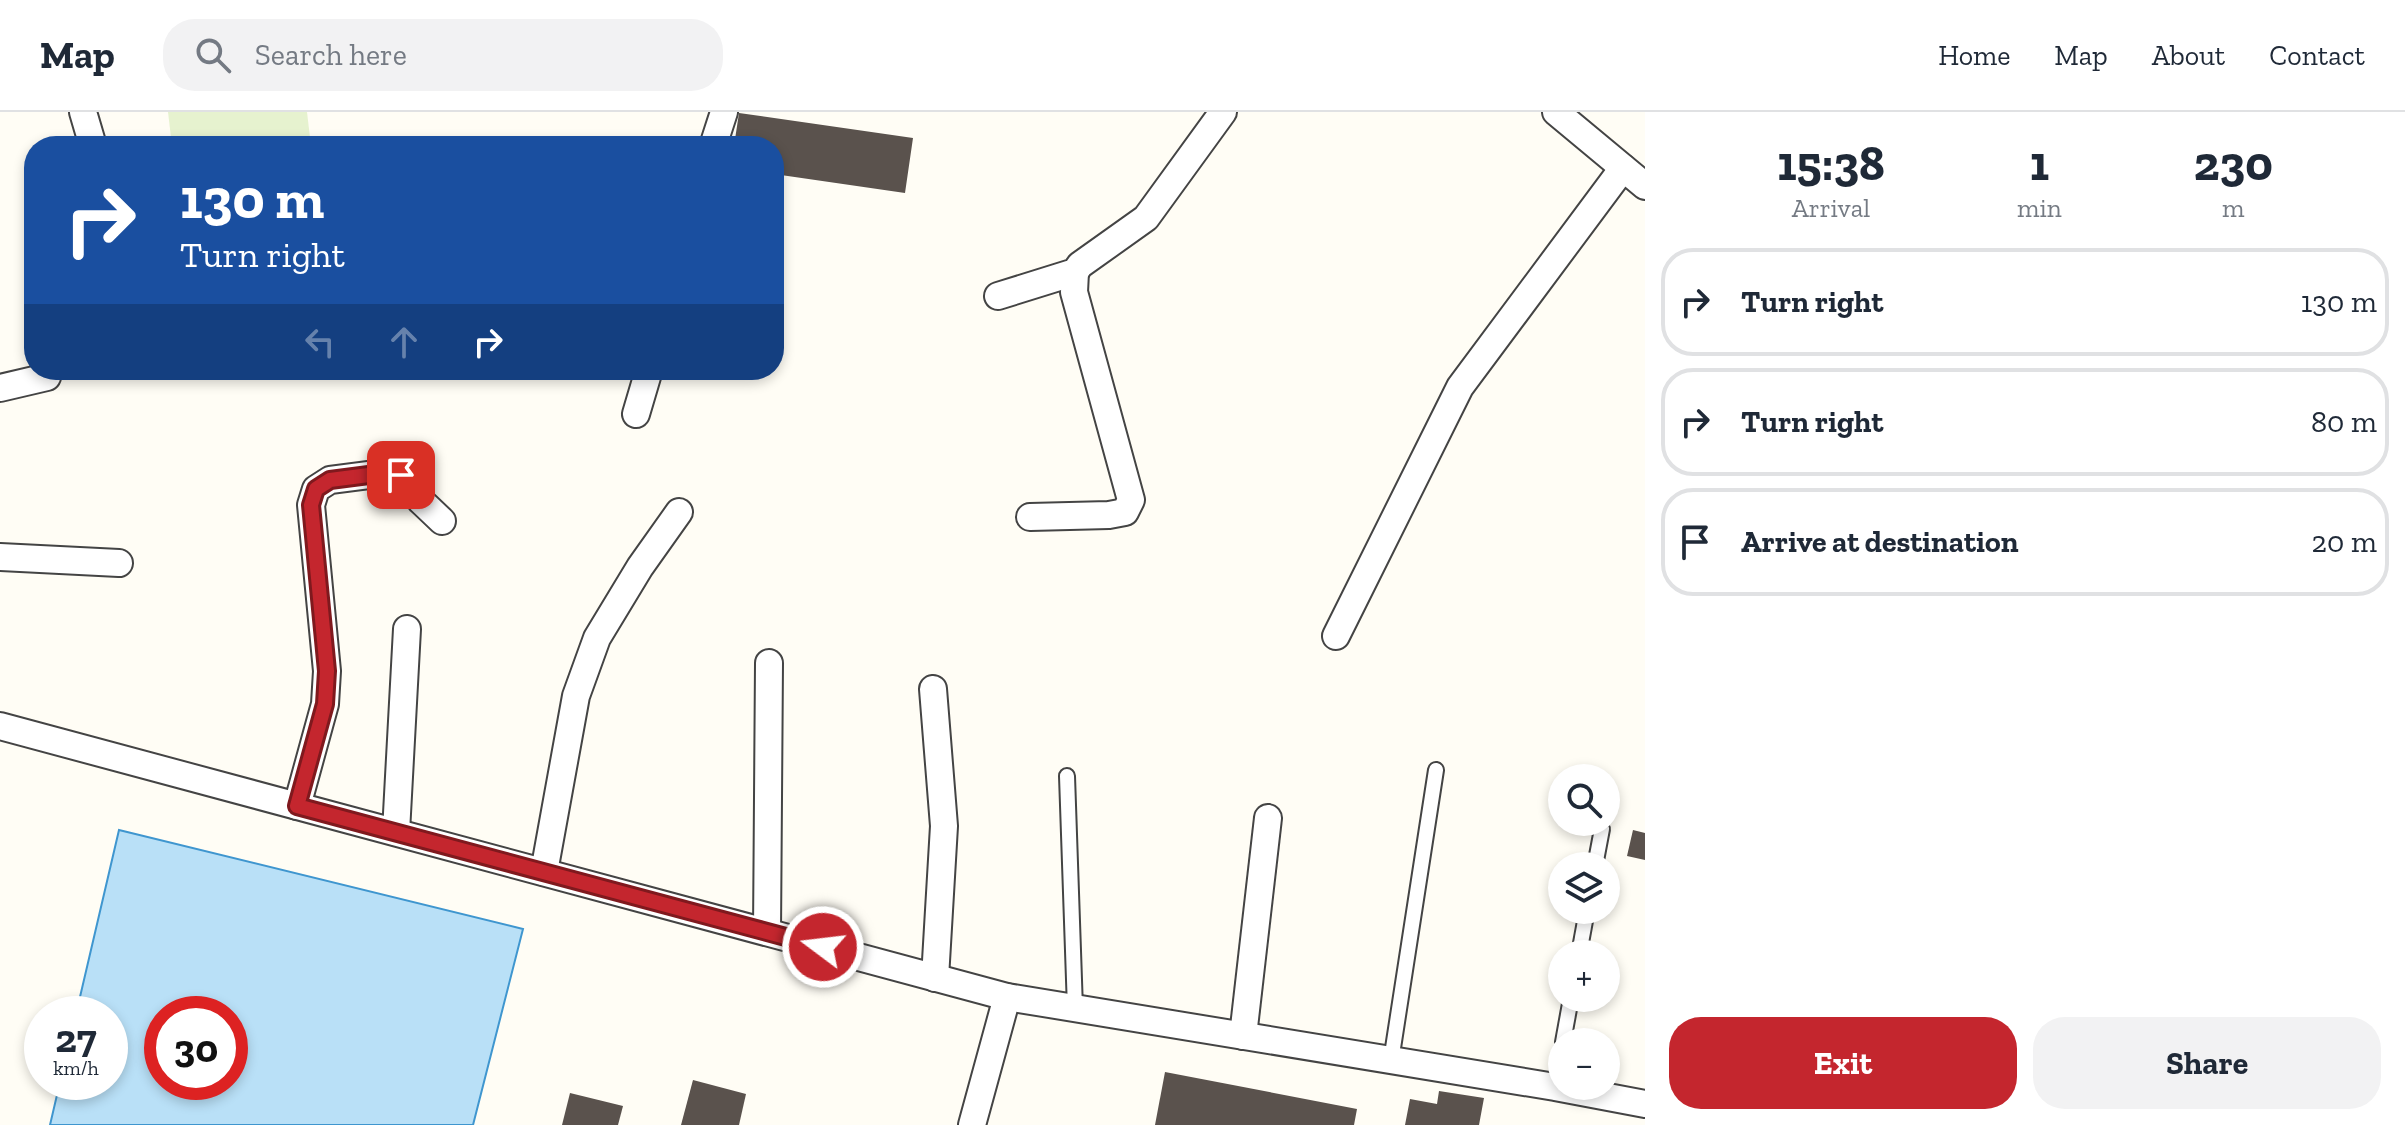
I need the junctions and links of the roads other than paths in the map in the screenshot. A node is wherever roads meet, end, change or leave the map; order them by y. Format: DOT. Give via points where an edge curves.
graph roads {
  1 [pos="83,112"];
  2 [pos="724,112"];
  3 [pos="1223,112"];
  4 [pos="1556,112"];
  5 [pos="90,136"];
  6 [pos="716,136"];
  7 [pos="1623,168"];
  8 [pos="1645,186"];
  9 [pos="1075,272"];
  10 [pos="998,296"];
  11 [pos="36,380"];
  12 [pos="646,380"];
  13 [pos="0,388"];
  14 [pos="636,414"];
  15 [pos="679,512"];
  16 [pos="1030,517"];
  17 [pos="442,521"];
  18 [pos="0,557"];
  19 [pos="119,563"];
  20 [pos="407,629"];
  21 [pos="1336,636"];
  22 [pos="769,663"];
  23 [pos="933,689"];
  24 [pos="0,726"];
  25 [pos="1436,770"];
  26 [pos="1067,776"];
  27 [pos="297,806"];
  28 [pos="1268,818"];
  29 [pos="396,832"];
  30 [pos="544,872"];
  31 [pos="767,932"];
  32 [pos="935,978"];
  33 [pos="1007,997"];
  34 [pos="1075,1009"];
  35 [pos="1243,1036"];
  36 [pos="1391,1061"];
  37 [pos="1548,1086"];
  38 [pos="1620,1099"];
  39 [pos="1645,1104"];
  40 [pos="972,1125"];
  1 -- 5 [label="street"];
  2 -- 6 [label="street"];
  3 -- 9 [label="street" via="1146,218"];
  4 -- 7 [label="street"];
  7 -- 8 [label="street"];
  7 -- 21 [label="street" via="1460,387"];
  9 -- 10 [label="street"];
  9 -- 16 [label="street" via="1074,292 1131,500 1125,512 1109,515"];
  11 -- 13 [label="street"];
  12 -- 14 [label="street"];
  15 -- 30 [label="street" via="597,638 576,696"];
  17 -- 27 [label="street" via="401,475 392,472 330,480 316,489 311,505 327,671 325,704"];
  18 -- 19 [label="street"];
  20 -- 29 [label="street"];
  22 -- 31 [label="street"];
  23 -- 32 [label="street" via="944,826"];
  24 -- 27 [label="street"];
  25 -- 36 [label="lane"];
  26 -- 34 [label="lane"];
  27 -- 29 [label="street"];
  28 -- 35 [label="street"];
  29 -- 30 [label="street"];
  30 -- 31 [label="street"];
  31 -- 32 [label="street"];
  32 -- 33 [label="street"];
  33 -- 34 [label="street"];
  33 -- 40 [label="street"];
  34 -- 35 [label="street"];
  35 -- 36 [label="street"];
  36 -- 37 [label="street"];
  38 -- 39 [label="street"];
}
